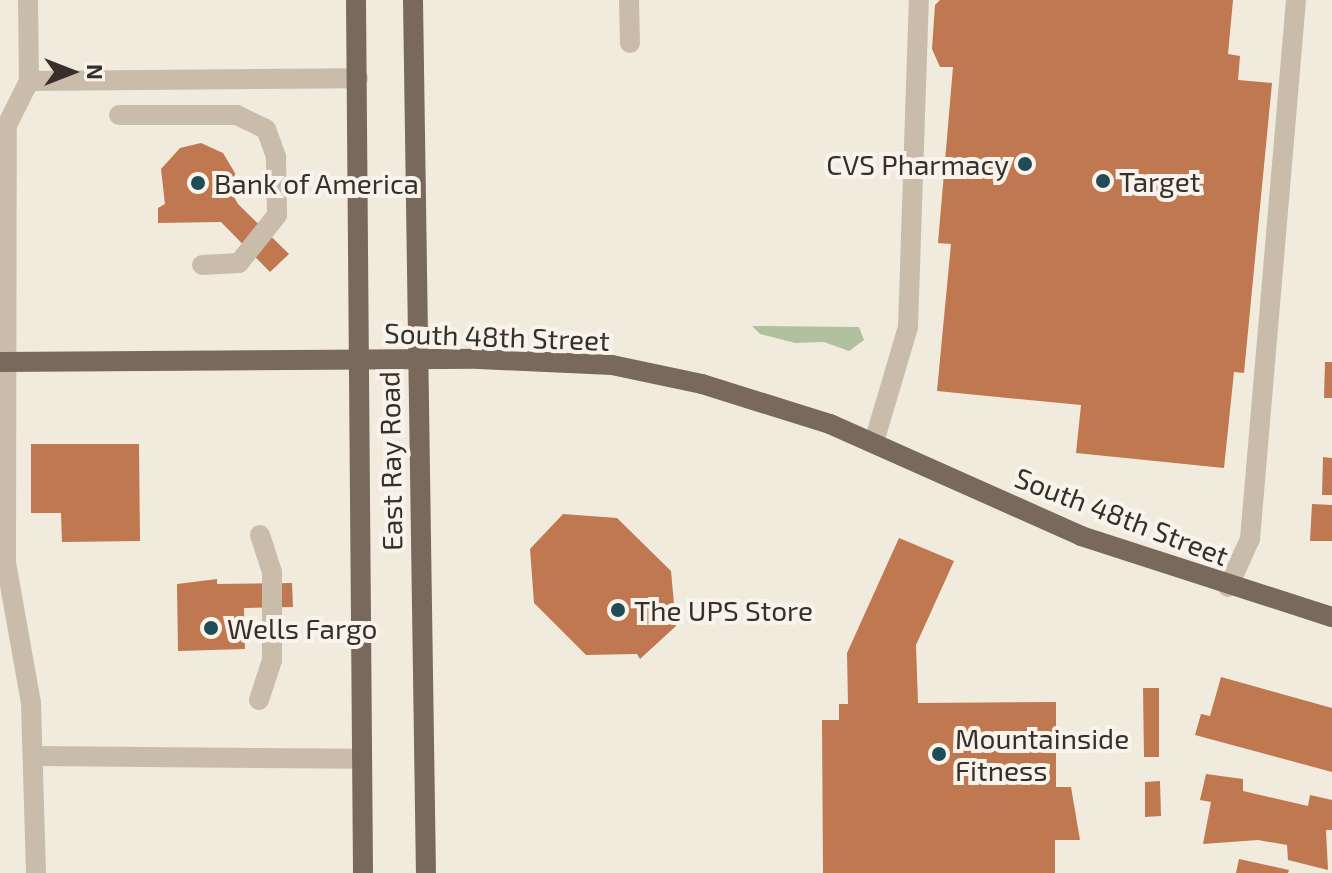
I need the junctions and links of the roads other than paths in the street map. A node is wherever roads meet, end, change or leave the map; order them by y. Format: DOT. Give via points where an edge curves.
graph roads {
  1 [pos="28,0"];
  2 [pos="356,0"];
  3 [pos="413,0"];
  4 [pos="629,0"];
  5 [pos="919,0"];
  6 [pos="1296,0"];
  7 [pos="630,43"];
  8 [pos="358,78"];
  9 [pos="29,81"];
  10 [pos="119,115"];
  11 [pos="202,265"];
  12 [pos="416,359"];
  13 [pos="360,361"];
  14 [pos="2,362"];
  15 [pos="874,442"];
  16 [pos="260,535"];
  17 [pos="1228,587"];
  18 [pos="1332,617"];
  19 [pos="259,700"];
  20 [pos="35,756"];
  21 [pos="362,759"];
  22 [pos="36,873"];
  23 [pos="363,873"];
  24 [pos="426,873"];
  1 -- 9 [label="lane"];
  2 -- 8 [label="main road, East Ray Road"];
  3 -- 12 [label="main road, East Ray Road"];
  4 -- 7 [label="lane"];
  5 -- 15 [label="lane" via="908,327"];
  6 -- 17 [label="lane" via="1250,539"];
  8 -- 9 [label="lane"];
  8 -- 13 [label="main road, East Ray Road"];
  9 -- 14 [label="lane" via="7,125"];
  10 -- 11 [label="lane" via="237,115 266,129 276,157 277,215 239,263"];
  12 -- 13 [label="main road, South 48th Street"];
  12 -- 15 [label="main road, South 48th Street" via="612,365 741,395"];
  12 -- 24 [label="main road, East Ray Road"];
  13 -- 14 [label="main road, South 48th Street"];
  13 -- 21 [label="main road, East Ray Road"];
  14 -- 20 [label="lane" via="6,562 24,644"];
  15 -- 17 [label="main road, South 48th Street" via="1081,536"];
  16 -- 19 [label="lane" via="272,572 272,660"];
  17 -- 18 [label="main road, South 48th Street"];
  20 -- 21 [label="lane"];
  20 -- 22 [label="lane"];
  21 -- 23 [label="main road, East Ray Road"];
}
